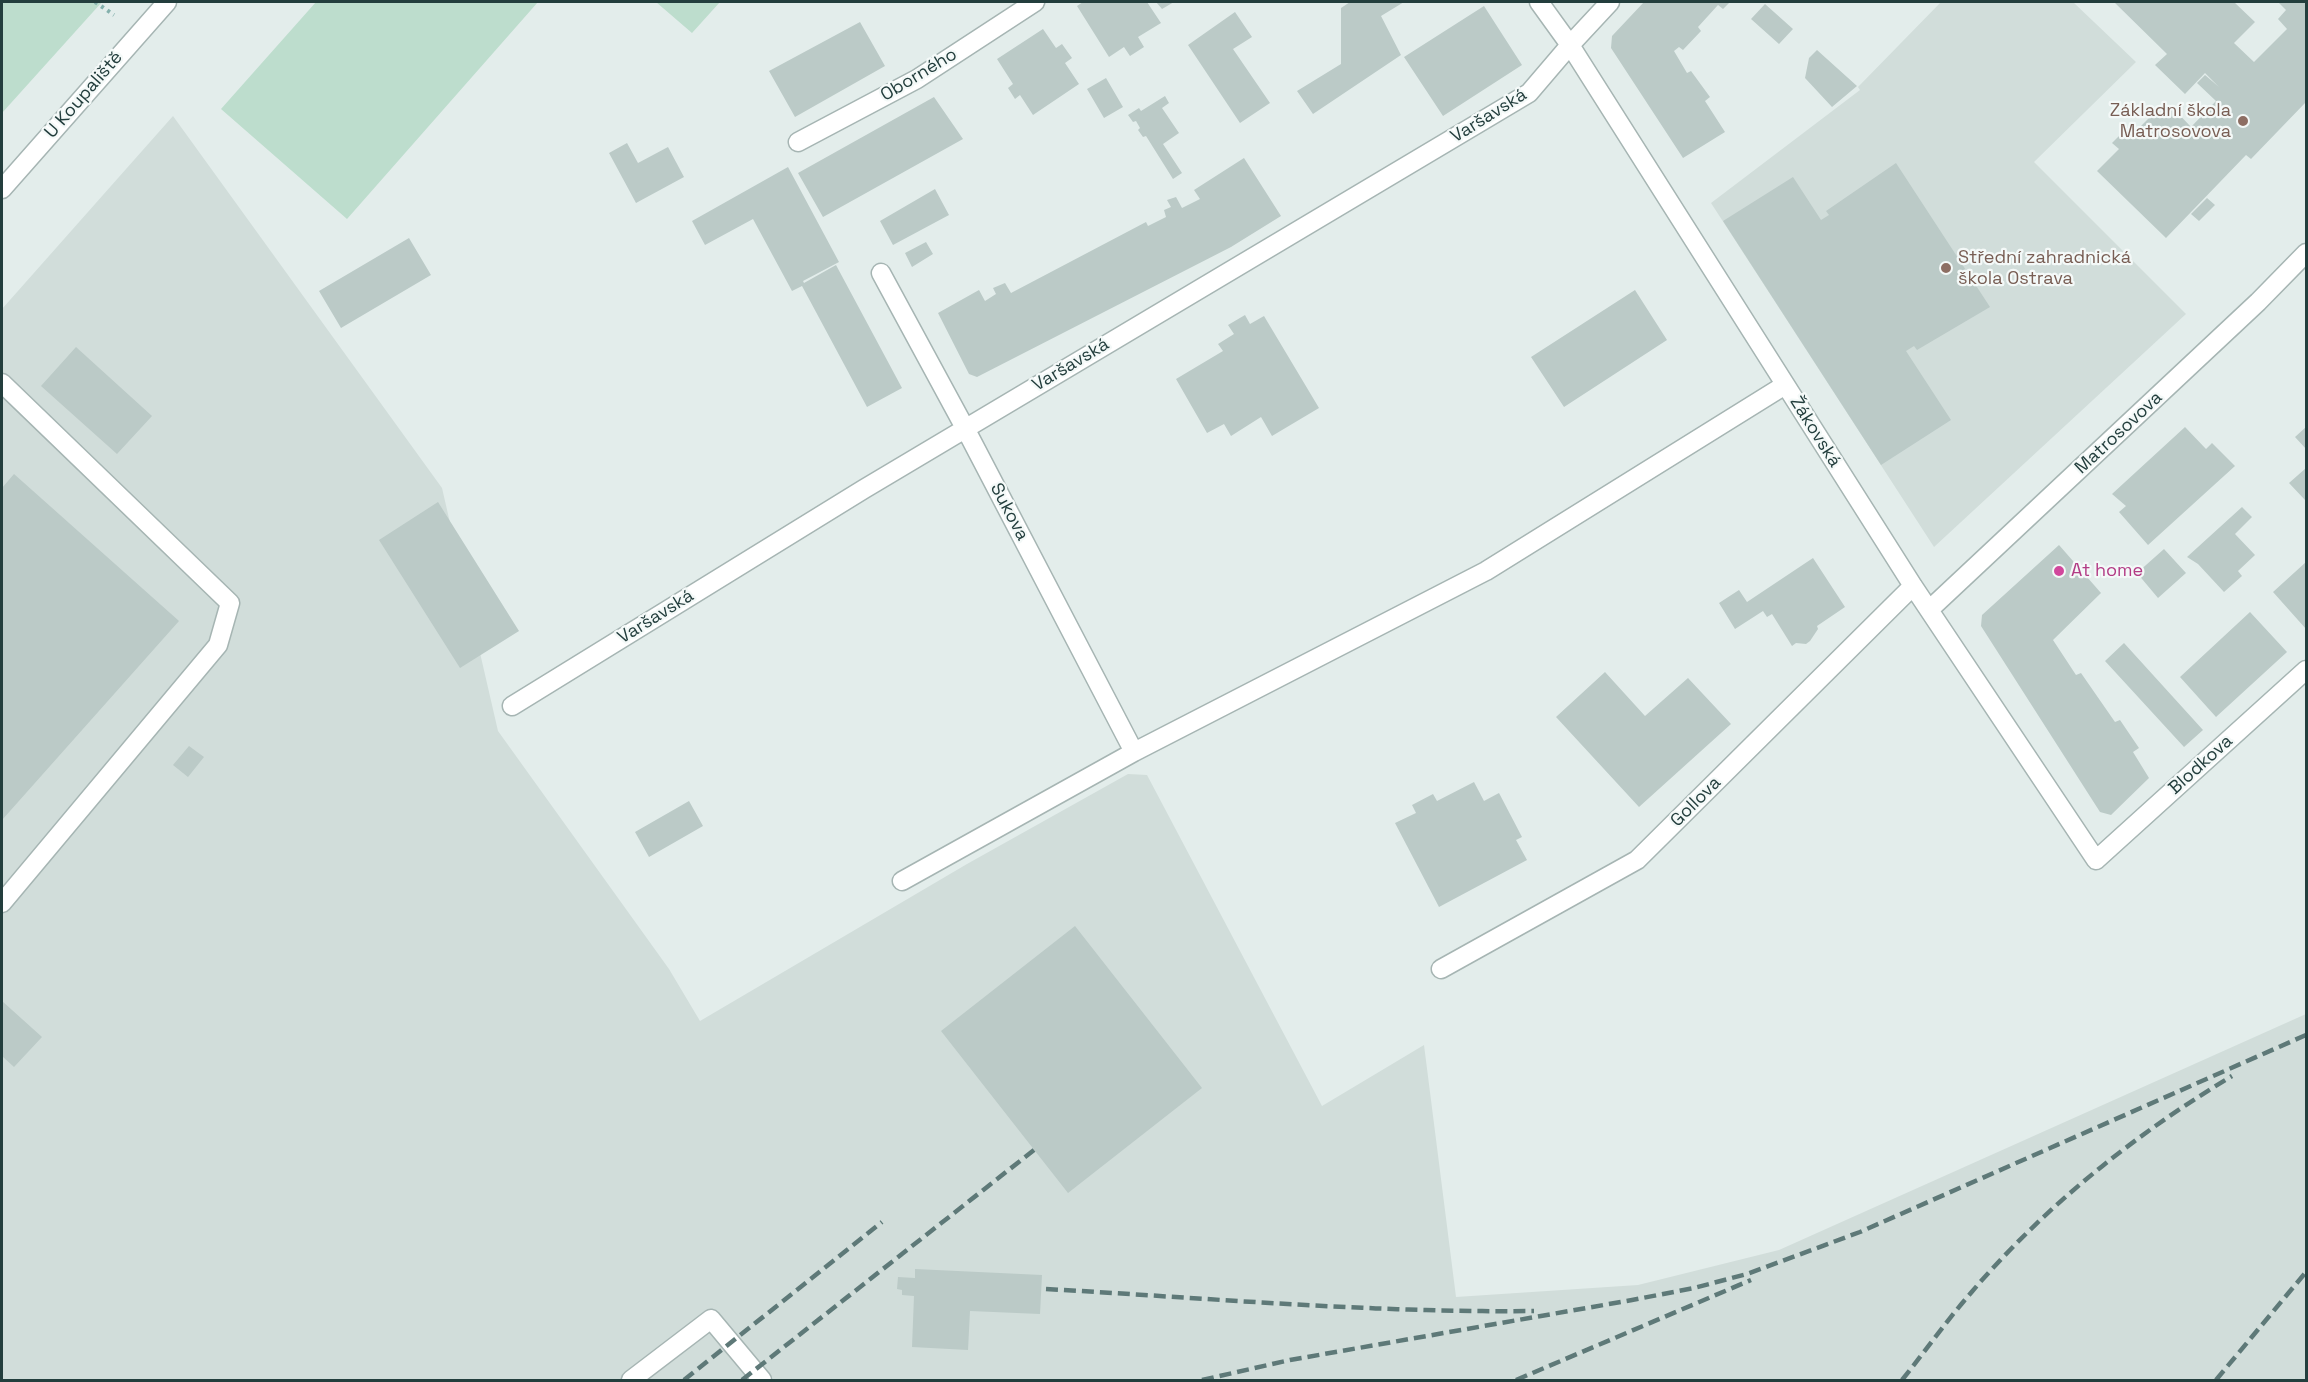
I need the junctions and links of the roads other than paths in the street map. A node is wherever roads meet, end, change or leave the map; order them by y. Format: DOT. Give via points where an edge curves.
graph roads {
  1 [pos="167,2"];
  2 [pos="1035,2"];
  3 [pos="1539,2"];
  4 [pos="1610,2"];
  5 [pos="1569,45"];
  6 [pos="798,142"];
  7 [pos="2,189"];
  8 [pos="2307,253"];
  9 [pos="881,273"];
  10 [pos="1785,385"];
  11 [pos="3,387"];
  12 [pos="965,428"];
  13 [pos="1913,586"];
  14 [pos="1929,610"];
  15 [pos="2307,670"];
  16 [pos="512,706"];
  17 [pos="1134,752"];
  18 [pos="2096,860"];
  19 [pos="902,881"];
  20 [pos="2,903"];
  21 [pos="1441,969"];
  22 [pos="632,1380"];
  23 [pos="762,1380"];
  1 -- 7 [label="street, U Koupaliště"];
  2 -- 6 [label="street, Oborného" via="917,79"];
  3 -- 5 [label="street, Žákovská"];
  4 -- 5 [label="street, Varšavská"];
  5 -- 10 [label="street, Žákovská"];
  5 -- 12 [label="street, Varšavská" via="1529,93"];
  8 -- 14 [label="street, Matrosovova"];
  9 -- 12 [label="street, Sukova"];
  10 -- 13 [label="street, Žákovská"];
  10 -- 17 [label="street" via="1486,571"];
  11 -- 20 [label="street" via="230,603 218,645"];
  12 -- 16 [label="street, Varšavská"];
  12 -- 17 [label="street, Sukova"];
  13 -- 14 [label="street, Žákovská"];
  13 -- 21 [label="street, Gollova" via="1637,860"];
  14 -- 18 [label="street, Žákovská"];
  15 -- 18 [label="street, Blodkova"];
  17 -- 19 [label="street"];
  22 -- 23 [label="street" via="711,1318"];
}
